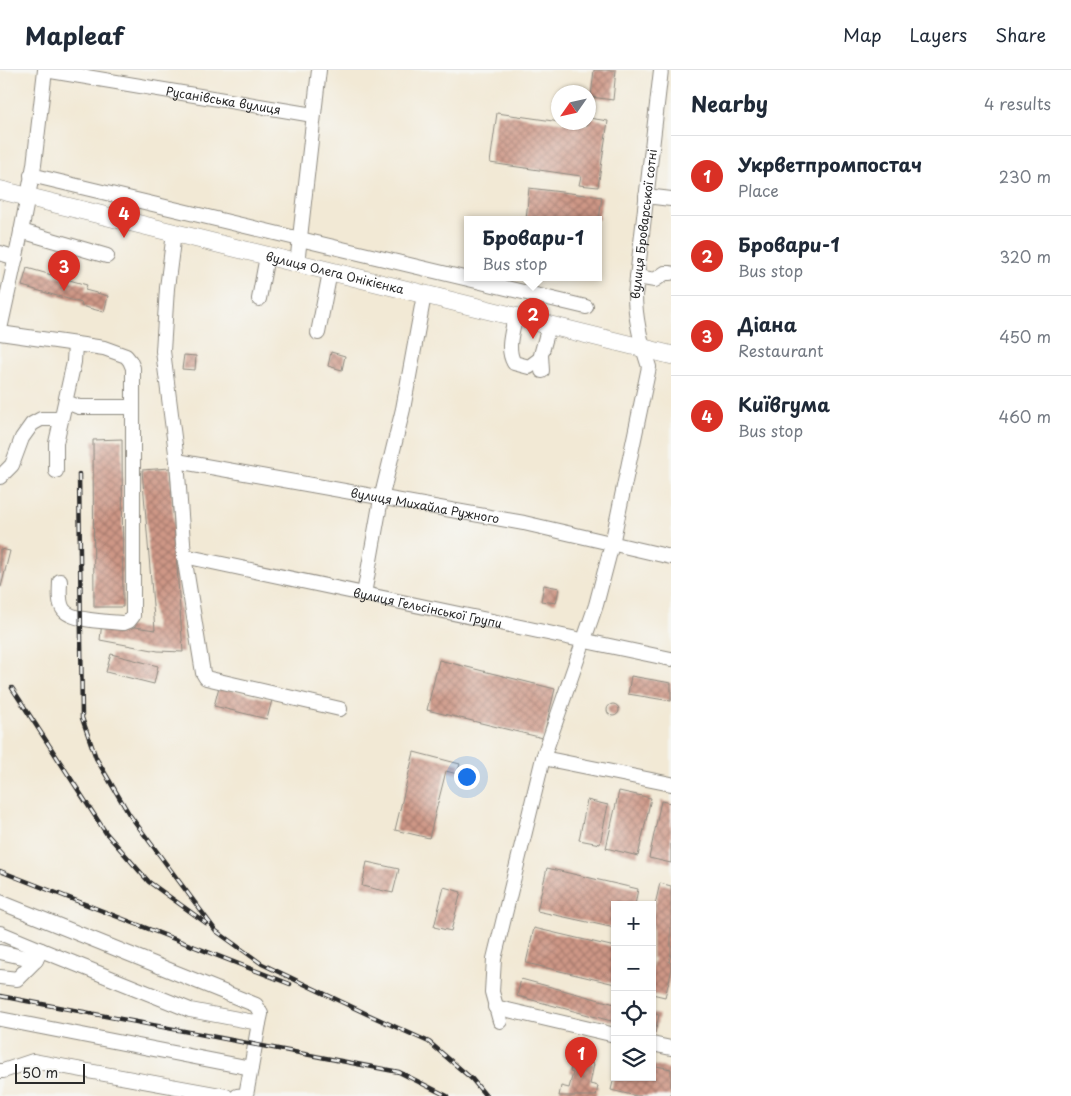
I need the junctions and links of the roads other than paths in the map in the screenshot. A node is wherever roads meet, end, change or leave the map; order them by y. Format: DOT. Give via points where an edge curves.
graph roads {
  1 [pos="45,70"];
  2 [pos="319,70"];
  3 [pos="662,70"];
  4 [pos="313,115"];
  5 [pos="31,175"];
  6 [pos="0,190"];
  7 [pos="646,196"];
  8 [pos="28,198"];
  9 [pos="671,199"];
  10 [pos="21,231"];
  11 [pos="174,233"];
  12 [pos="300,240"];
  13 [pos="0,253"];
  14 [pos="107,256"];
  15 [pos="266,256"];
  16 [pos="16,258"];
  17 [pos="297,264"];
  18 [pos="330,272"];
  19 [pos="670,273"];
  20 [pos="637,277"];
  21 [pos="464,278"];
  22 [pos="475,281"];
  23 [pos="424,295"];
  24 [pos="258,299"];
  25 [pos="586,307"];
  26 [pos="515,317"];
  27 [pos="549,326"];
  28 [pos="0,331"];
  29 [pos="318,333"];
  30 [pos="75,344"];
  31 [pos="643,348"];
  32 [pos="671,354"];
  33 [pos="66,402"];
  34 [pos="132,408"];
  35 [pos="61,419"];
  36 [pos="177,461"];
  37 [pos="56,471"];
  38 [pos="0,477"];
  39 [pos="381,499"];
  40 [pos="612,544"];
  41 [pos="184,556"];
  42 [pos="671,558"];
  43 [pos="60,581"];
  44 [pos="364,594"];
  45 [pos="583,641"];
  46 [pos="671,659"];
  47 [pos="340,709"];
  48 [pos="543,758"];
  49 [pos="671,784"];
  50 [pos="0,902"];
  51 [pos="0,933"];
  52 [pos="0,952"];
  53 [pos="39,955"];
  54 [pos="0,976"];
  55 [pos="495,1007"];
  56 [pos="0,1019"];
  57 [pos="500,1021"];
  58 [pos="259,1023"];
  59 [pos="611,1034"];
  60 [pos="656,1045"];
  61 [pos="671,1048"];
  62 [pos="251,1068"];
  63 [pos="0,1071"];
  64 [pos="226,1096"];
  65 [pos="237,1096"];
  1 -- 4 [label="street, Русанівська вулиця"];
  1 -- 5 [label="street"];
  2 -- 4 [label="street"];
  3 -- 7 [label="street, вулиця Броварської сотні"];
  4 -- 12 [label="street"];
  5 -- 8 [label="street"];
  5 -- 12 [label="street"];
  6 -- 8 [label="main road, вулиця Олега Онікієнка"];
  7 -- 9 [label="street"];
  7 -- 20 [label="street, вулиця Броварської сотні"];
  8 -- 10 [label="street"];
  8 -- 11 [label="main road, вулиця Олега Онікієнка"];
  10 -- 14 [label="street"];
  10 -- 16 [label="street"];
  11 -- 15 [label="main road, вулиця Олега Онікієнка"];
  11 -- 36 [label="street" via="163,351"];
  12 -- 17 [label="street"];
  12 -- 21 [label="street"];
  13 -- 16 [label="street"];
  15 -- 17 [label="main road, вулиця Олега Онікієнка"];
  15 -- 24 [label="street"];
  16 -- 28 [label="street"];
  17 -- 18 [label="main road, вулиця Олега Онікієнка"];
  18 -- 23 [label="main road, вулиця Олега Онікієнка"];
  18 -- 29 [label="street"];
  19 -- 20 [label="street" via="655,280"];
  20 -- 31 [label="street, вулиця Броварської сотні" via="635,314"];
  22 -- 25 [label="street"];
  23 -- 26 [label="main road, вулиця Олега Онікієнка"];
  23 -- 39 [label="street" via="403,409"];
  26 -- 27 [label="main road, вулиця Олега Онікієнка"];
  26 -- 27 [label="street" via="510,357 514,363 529,367 541,365"];
  27 -- 31 [label="main road, вулиця Олега Онікієнка"];
  28 -- 30 [label="street"];
  30 -- 33 [label="street"];
  30 -- 34 [label="street" via="104,348 126,356 133,368"];
  31 -- 32 [label="main road, вулиця Олега Онікієнка"];
  31 -- 40 [label="street, вулиця Броварської сотні" via="649,367"];
  33 -- 34 [label="street" via="79,407"];
  33 -- 35 [label="street"];
  34 -- 43 [label="street" via="132,616 129,622 86,619 66,612 60,604"];
  35 -- 37 [label="street" via="56,443"];
  35 -- 38 [label="street" via="41,419 32,424 22,438 12,465"];
  36 -- 39 [label="street, вулиця Михайла Ружного"];
  36 -- 41 [label="street"];
  39 -- 40 [label="street, вулиця Михайла Ружного" via="524,523"];
  39 -- 44 [label="street"];
  40 -- 42 [label="street, вулиця Михайла Ружного"];
  40 -- 45 [label="street, вулиця Броварської сотні"];
  41 -- 44 [label="street, вулиця Гельсінської Групи"];
  41 -- 47 [label="street" via="206,678"];
  44 -- 45 [label="street, вулиця Гельсінської Групи"];
  45 -- 46 [label="street, вулиця Гельсінської Групи"];
  45 -- 48 [label="street, вулиця Броварської сотні"];
  48 -- 49 [label="street"];
  48 -- 55 [label="street, вулиця Броварської сотні" via="494,959 492,992"];
  50 -- 58 [label="street" via="256,1005 261,1014"];
  51 -- 53 [label="street"];
  52 -- 53 [label="street"];
  53 -- 54 [label="street" via="17,979"];
  53 -- 58 [label="street" via="190,1010"];
  55 -- 57 [label="street, вулиця Броварської сотні"];
  55 -- 59 [label="street"];
  56 -- 62 [label="street"];
  58 -- 62 [label="street"];
  60 -- 61 [label="street"];
  62 -- 65 [label="street" via="246,1095"];
  63 -- 64 [label="street" via="33,1061"];
}
